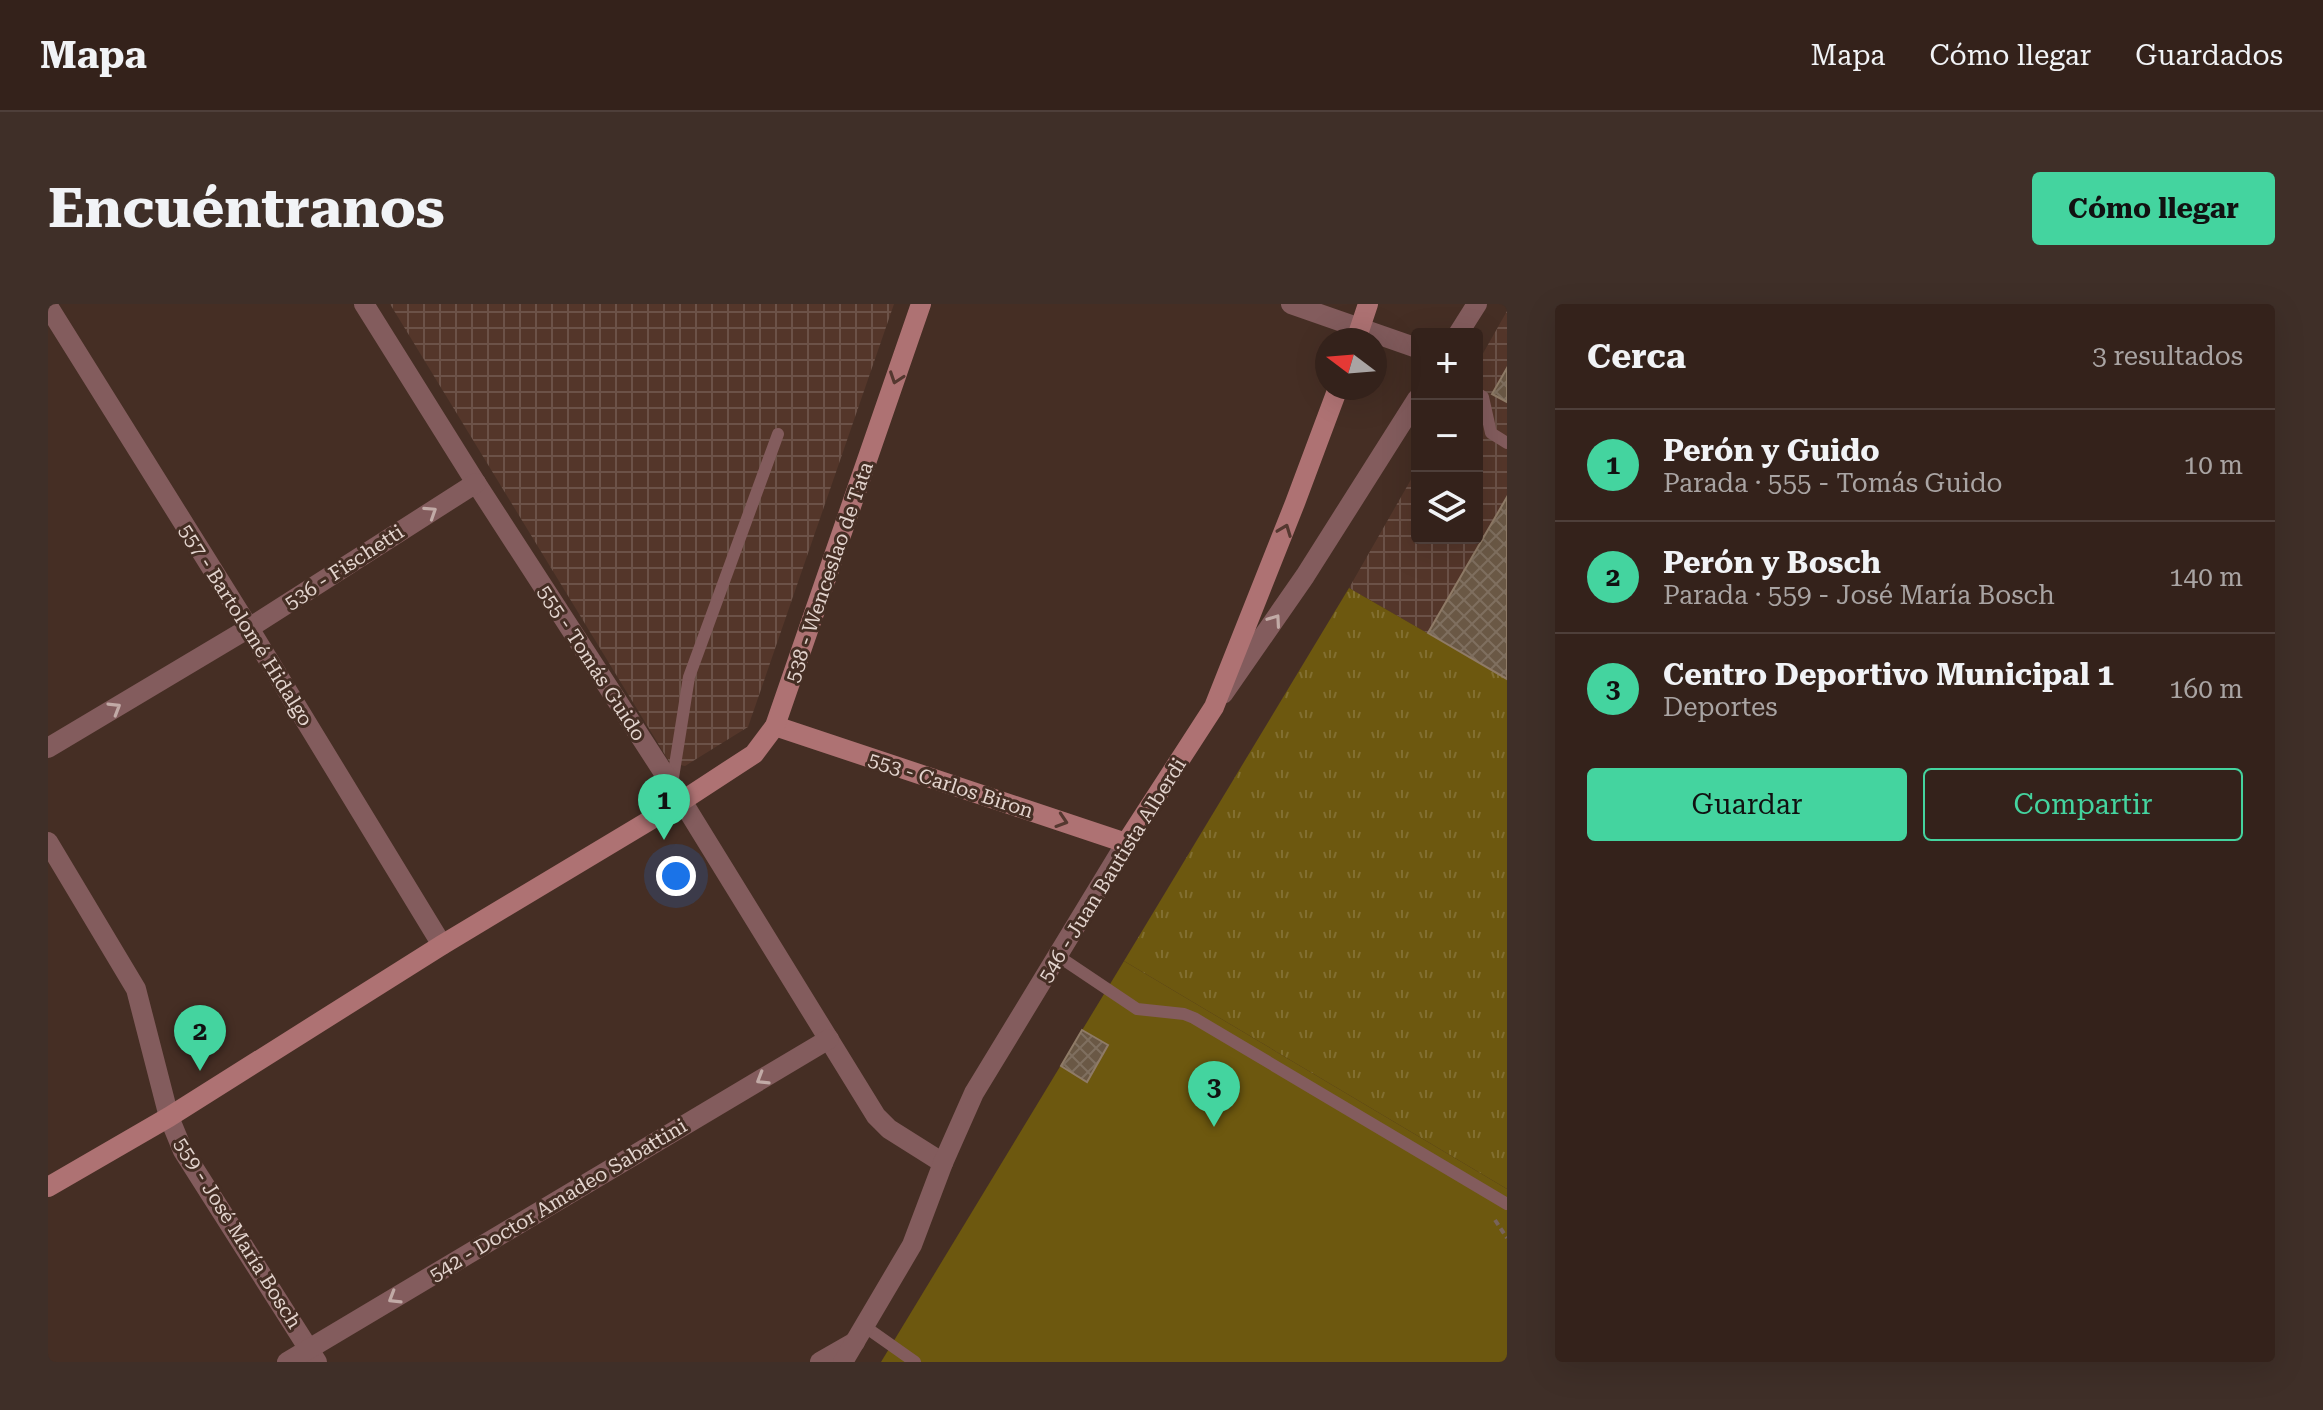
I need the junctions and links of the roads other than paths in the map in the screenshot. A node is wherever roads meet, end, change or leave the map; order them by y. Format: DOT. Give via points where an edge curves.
graph roads {
  1 [pos="364,304"];
  2 [pos="921,304"];
  3 [pos="1291,304"];
  4 [pos="1368,304"];
  5 [pos="1477,304"];
  6 [pos="49,306"];
  7 [pos="1345,328"];
  8 [pos="1360,328"];
  9 [pos="1462,328"];
  10 [pos="1387,341"];
  11 [pos="1411,347"];
  12 [pos="1483,397"];
  13 [pos="1334,400"];
  14 [pos="1416,400"];
  15 [pos="778,434"];
  16 [pos="1507,443"];
  17 [pos="476,483"];
  18 [pos="249,628"];
  19 [pos="1214,707"];
  20 [pos="775,726"];
  21 [pos="48,748"];
  22 [pos="677,792"];
  23 [pos="48,842"];
  24 [pos="1126,843"];
  25 [pos="442,945"];
  26 [pos="1058,956"];
  27 [pos="829,1039"];
  28 [pos="169,1117"];
  29 [pos="943,1163"];
  30 [pos="48,1187"];
  31 [pos="1507,1204"];
  32 [pos="860,1334"];
  33 [pos="313,1355"];
  34 [pos="287,1362"];
  35 [pos="820,1362"];
  36 [pos="843,1362"];
  37 [pos="915,1362"];
  1 -- 17 [label="street, 555 - Tomás Guido"];
  2 -- 20 [label="street, 538 - Wenceslao de Tata, one-way"];
  3 -- 7 [label="street"];
  4 -- 8 [label="street"];
  5 -- 9 [label="street"];
  6 -- 18 [label="street, 557 - Bartolomé Hidalgo"];
  10 -- 11 [label="street"];
  12 -- 16 [label="lane" via="1491,433"];
  19 -- 13 [label="street, one-way"];
  19 -- 14 [label="street, 546 - Juan Bautista Alberdi, one-way"];
  15 -- 22 [label="lane" via="689,677"];
  18 -- 17 [label="street, 536 - Fischetti, one-way"];
  17 -- 22 [label="street, 555 - Tomás Guido"];
  21 -- 18 [label="street, 536 - Fischetti, one-way"];
  18 -- 25 [label="street, 557 - Bartolomé Hidalgo"];
  19 -- 24 [label="street, 546 - Juan Bautista Alberdi"];
  20 -- 22 [label="street, 538 - Wenceslao de Tata" via="754,754"];
  20 -- 24 [label="street, 553 - Carlos Biron, one-way"];
  22 -- 25 [label="street, 538 - Wenceslao de Tata"];
  22 -- 27 [label="street, 555 - Tomás Guido"];
  23 -- 28 [label="street, 559 - José María Bosch" via="136,989"];
  24 -- 26 [label="street, 546 - Juan Bautista Alberdi"];
  25 -- 28 [label="street, 538 - Wenceslao de Tata"];
  26 -- 29 [label="street, 546 - Juan Bautista Alberdi" via="974,1093"];
  26 -- 31 [label="lane" via="1137,1009 1194,1018"];
  27 -- 29 [label="street, 555 - Tomás Guido" via="876,1116"];
  27 -- 33 [label="street, 542 - Doctor Amadeo Sabattini, one-way"];
  28 -- 30 [label="street, 538 - Wenceslao de Tata"];
  28 -- 33 [label="street, 559 - José María Bosch" via="183,1151"];
  29 -- 32 [label="street, 546 - Juan Bautista Alberdi" via="912,1245"];
  32 -- 35 [label="street"];
  32 -- 36 [label="street, 546 - Juan Bautista Alberdi"];
  32 -- 37 [label="lane"];
  33 -- 34 [label="street, 542 - Doctor Amadeo Sabattini"];
}
